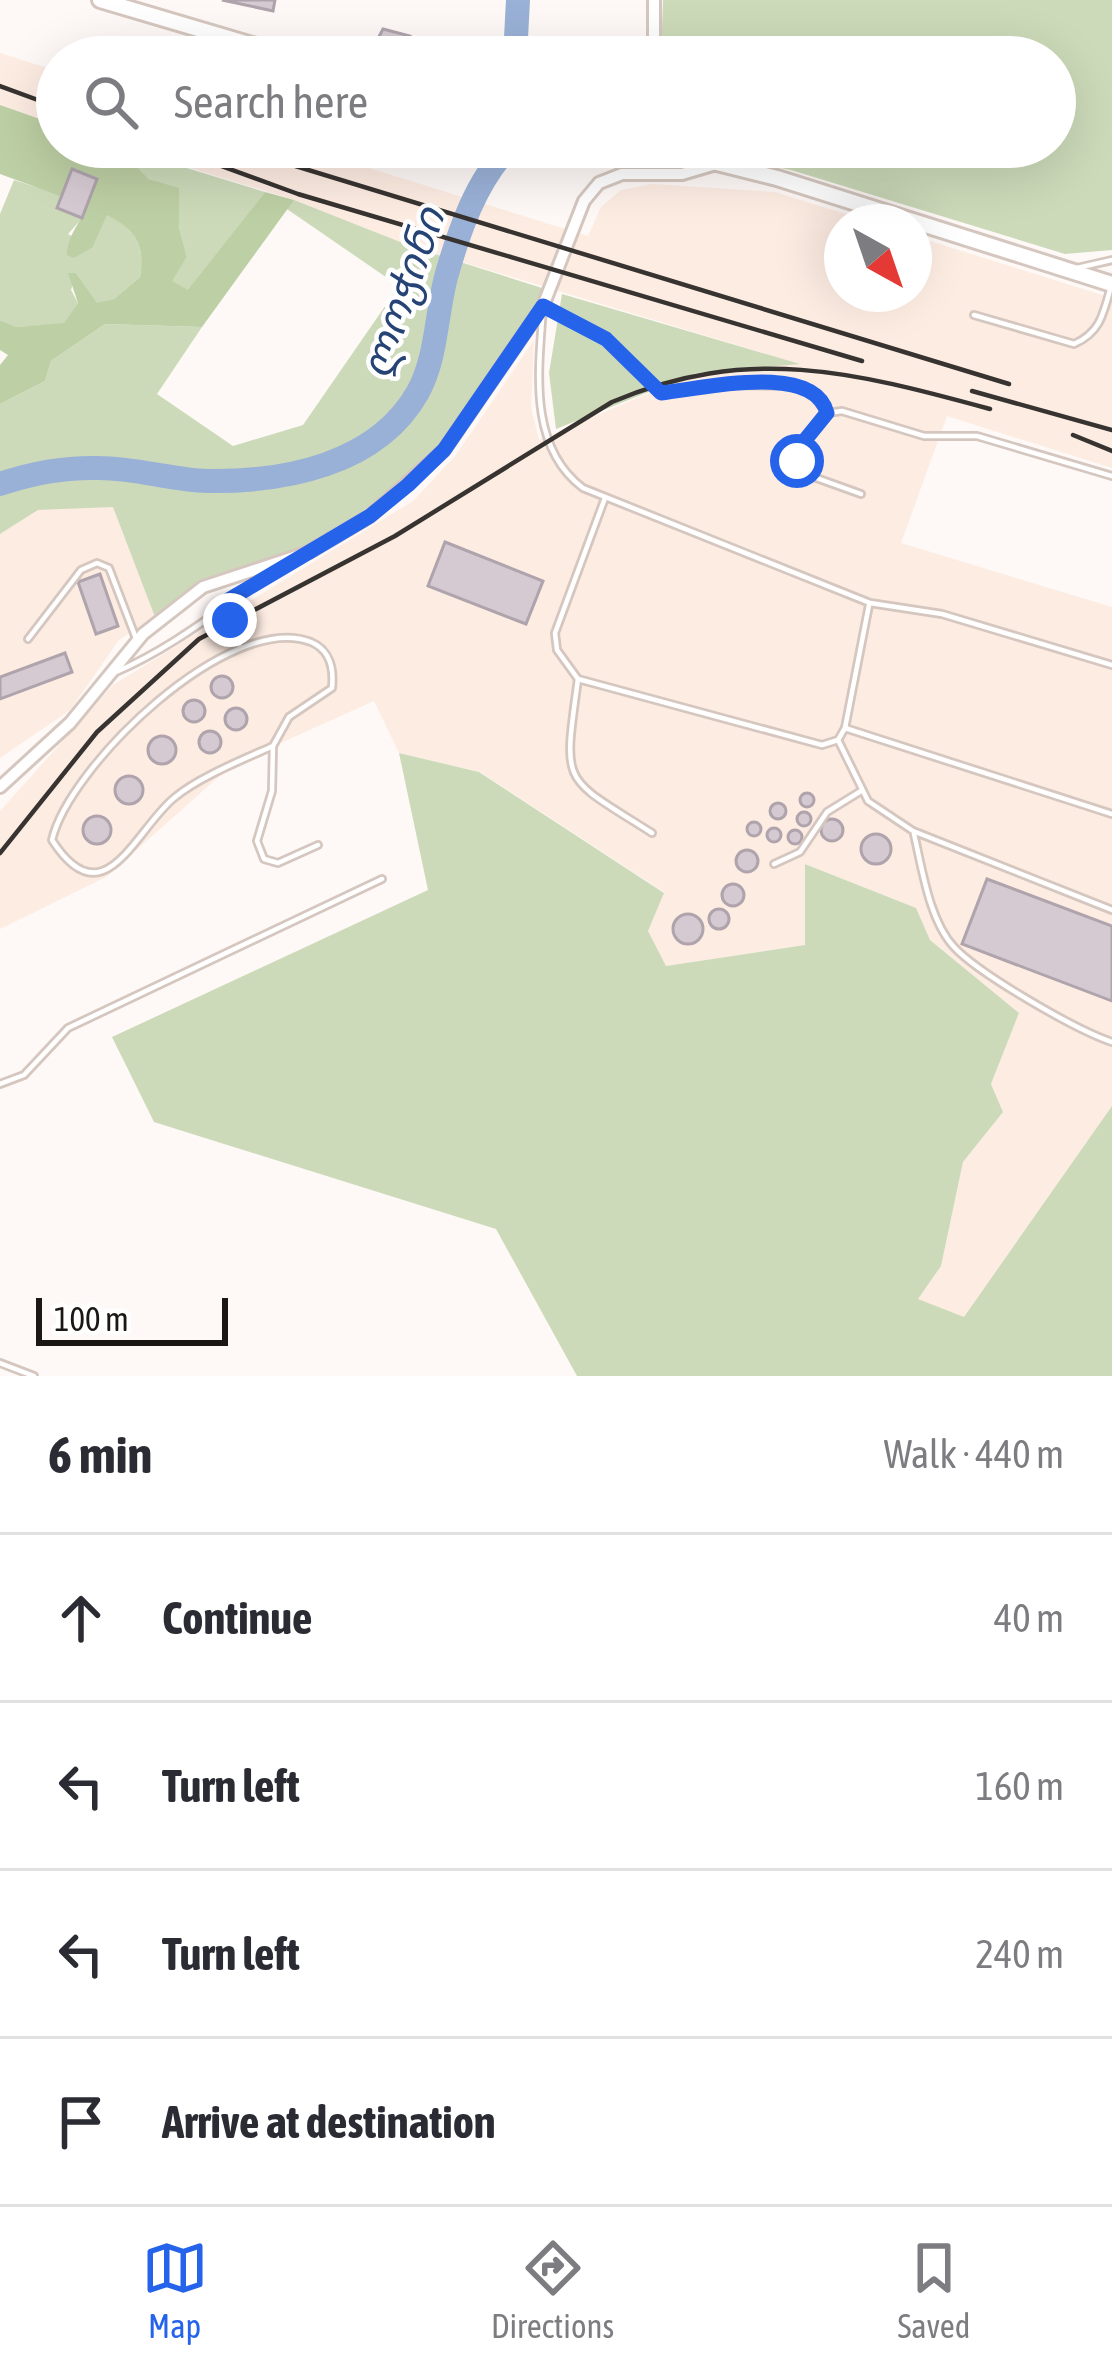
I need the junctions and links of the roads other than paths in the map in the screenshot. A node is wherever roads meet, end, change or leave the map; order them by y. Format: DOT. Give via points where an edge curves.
graph roads {
  1 [pos="100,0"];
  2 [pos="654,0"];
  3 [pos="222,36"];
  4 [pos="654,36"];
  5 [pos="703,168"];
  6 [pos="730,168"];
  7 [pos="1112,260"];
  8 [pos="1066,268"];
  9 [pos="1112,284"];
  10 [pos="543,306"];
  11 [pos="974,315"];
  12 [pos="1102,320"];
  13 [pos="1112,323"];
  14 [pos="827,413"];
  15 [pos="1112,476"];
  16 [pos="861,494"];
  17 [pos="605,498"];
  18 [pos="309,552"];
  19 [pos="225,602"];
  20 [pos="870,602"];
  21 [pos="28,639"];
  22 [pos="137,640"];
  23 [pos="240,647"];
  24 [pos="1112,664"];
  25 [pos="104,678"];
  26 [pos="578,680"];
  27 [pos="845,728"];
  28 [pos="838,740"];
  29 [pos="273,746"];
  30 [pos="0,787"];
  31 [pos="861,791"];
  32 [pos="1112,814"];
  33 [pos="913,831"];
  34 [pos="652,833"];
  35 [pos="318,845"];
  36 [pos="774,864"];
  37 [pos="382,879"];
  38 [pos="1112,910"];
  39 [pos="1112,1042"];
  40 [pos="0,1084"];
  41 [pos="0,1363"];
  42 [pos="34,1376"];
  1 -- 3 [label="main road"];
  2 -- 4 [label="street"];
  5 -- 10 [label="street" via="599,183 584,201"];
  6 -- 8 [label="main road"];
  7 -- 8 [label="lane"];
  8 -- 9 [label="main road"];
  9 -- 12 [label="lane"];
  10 -- 14 [label="lane" via="606,339 661,393 793,382 814,391"];
  10 -- 17 [label="lane" via="538,378 547,440 573,481"];
  10 -- 18 [label="street" via="444,450 370,516"];
  11 -- 12 [label="lane" via="1074,344"];
  12 -- 13 [label="lane"];
  14 -- 15 [label="lane" via="924,436 977,436"];
  14 -- 16 [label="lane" via="797,461 811,476"];
  17 -- 20 [label="lane"];
  17 -- 26 [label="lane" via="555,632"];
  18 -- 19 [label="lane"];
  18 -- 22 [label="street" via="202,587"];
  19 -- 23 [label="lane"];
  19 -- 25 [label="lane" via="166,651"];
  20 -- 24 [label="lane" via="943,614"];
  20 -- 27 [label="lane"];
  21 -- 22 [label="lane" via="81,570 98,563 109,568"];
  22 -- 25 [label="street"];
  23 -- 29 [label="lane" via="292,635 320,646 334,669 332,688 289,717"];
  23 -- 29 [label="lane" via="194,671 154,706 99,764 56,821 52,840 75,868 94,873 112,866 172,799"];
  25 -- 30 [label="street" via="70,723"];
  26 -- 28 [label="lane" via="823,745"];
  26 -- 34 [label="lane" via="568,765 583,789"];
  27 -- 28 [label="lane"];
  27 -- 32 [label="lane"];
  28 -- 31 [label="lane"];
  29 -- 35 [label="lane" via="272,791 257,841 264,860 278,863"];
  31 -- 33 [label="lane"];
  31 -- 36 [label="lane" via="827,812 800,852"];
  33 -- 38 [label="lane"];
  33 -- 39 [label="lane" via="952,946 1077,1030"];
  37 -- 40 [label="lane" via="68,1028 23,1075"];
  41 -- 42 [label="lane"];
}
